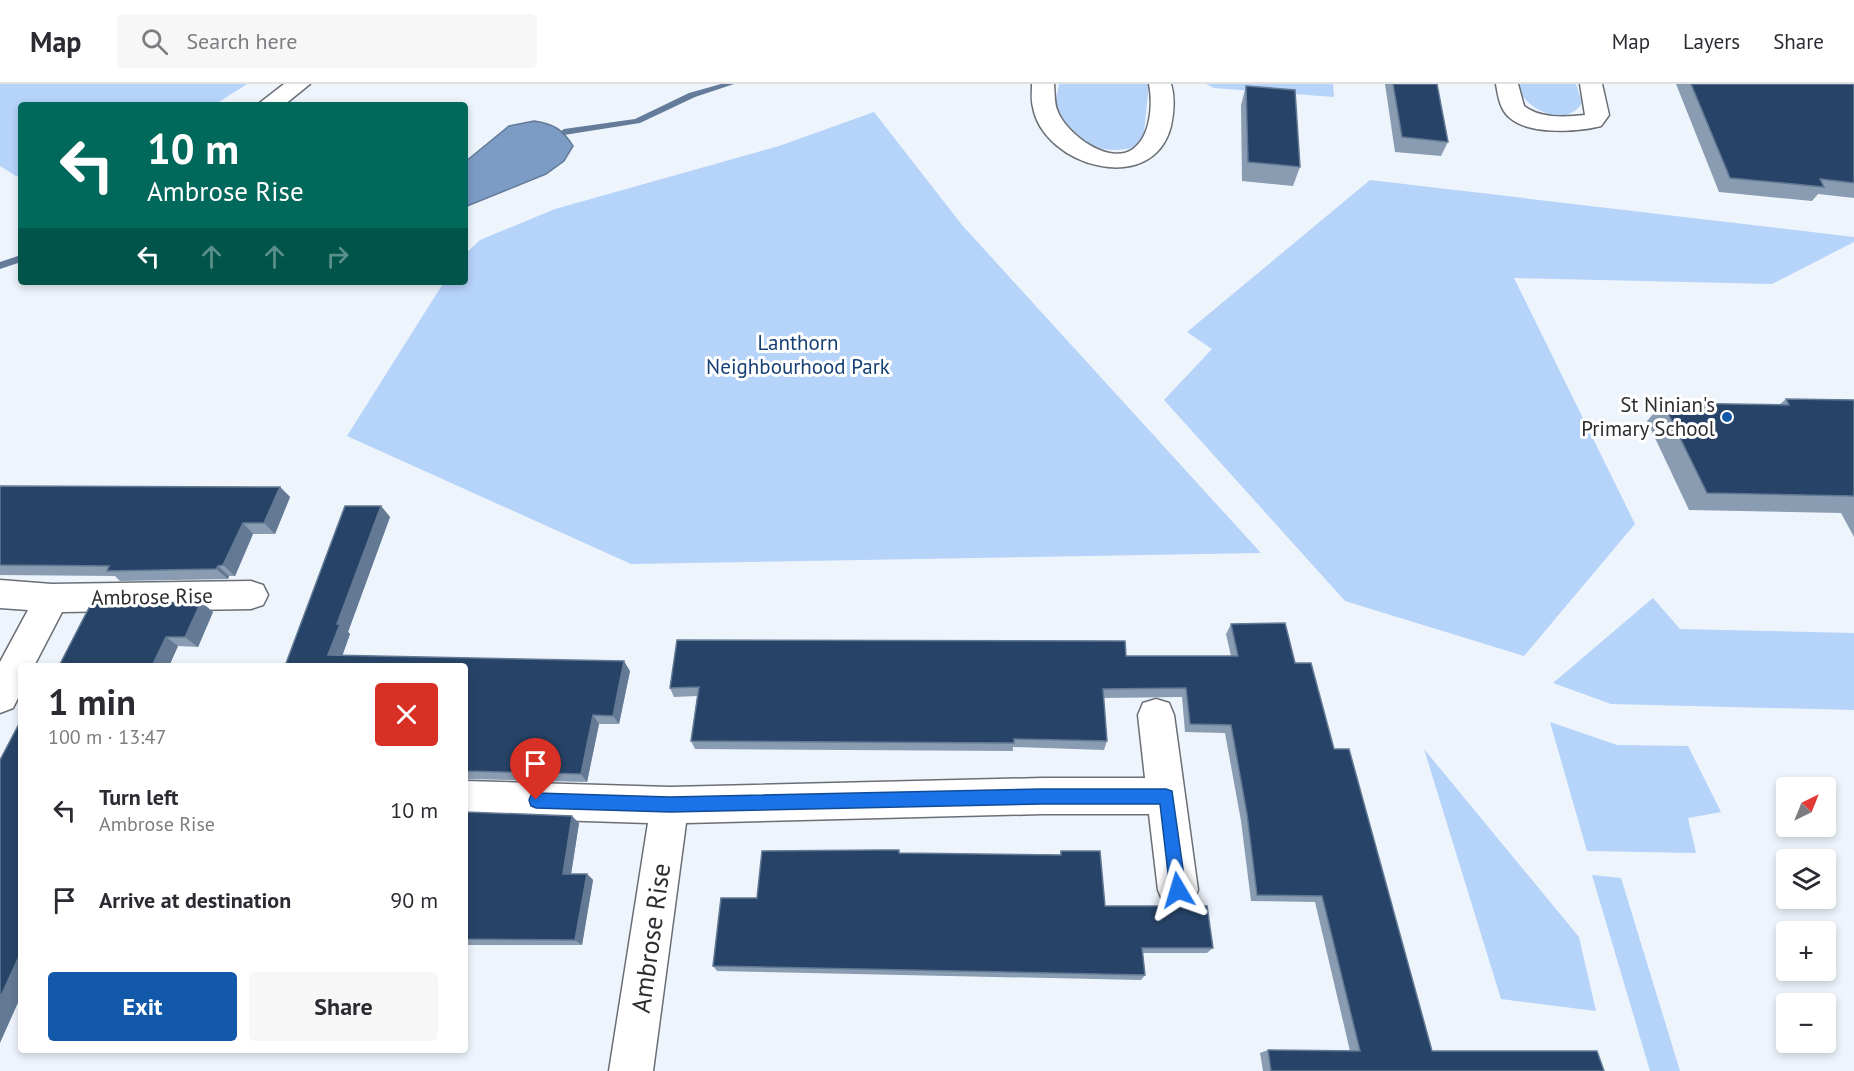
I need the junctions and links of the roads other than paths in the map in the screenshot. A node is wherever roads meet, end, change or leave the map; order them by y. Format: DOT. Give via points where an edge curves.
graph roads {
  1 [pos="299,84"];
  2 [pos="1043,84"];
  3 [pos="1160,84"];
  4 [pos="1507,84"];
  5 [pos="1591,84"];
  6 [pos="273,102"];
  7 [pos="0,594"];
  8 [pos="251,596"];
  9 [pos="52,598"];
  10 [pos="0,697"];
  11 [pos="1156,715"];
  12 [pos="1166,796"];
  13 [pos="468,799"];
  14 [pos="670,805"];
  15 [pos="1178,890"];
  16 [pos="631,1071"];
  1 -- 6 [label="street"];
  2 -- 3 [label="street" via="1046,118 1059,137 1080,151 1129,161 1144,155 1153,142 1161,122"];
  4 -- 5 [label="street" via="1511,105 1520,114 1533,120 1579,125 1593,121 1597,115"];
  7 -- 9 [label="street, Ambrose Rise"];
  8 -- 9 [label="street, Ambrose Rise"];
  9 -- 10 [label="street"];
  11 -- 12 [label="street"];
  12 -- 14 [label="street"];
  12 -- 15 [label="street"];
  13 -- 14 [label="street"];
  14 -- 16 [label="street, Ambrose Rise"];
}
